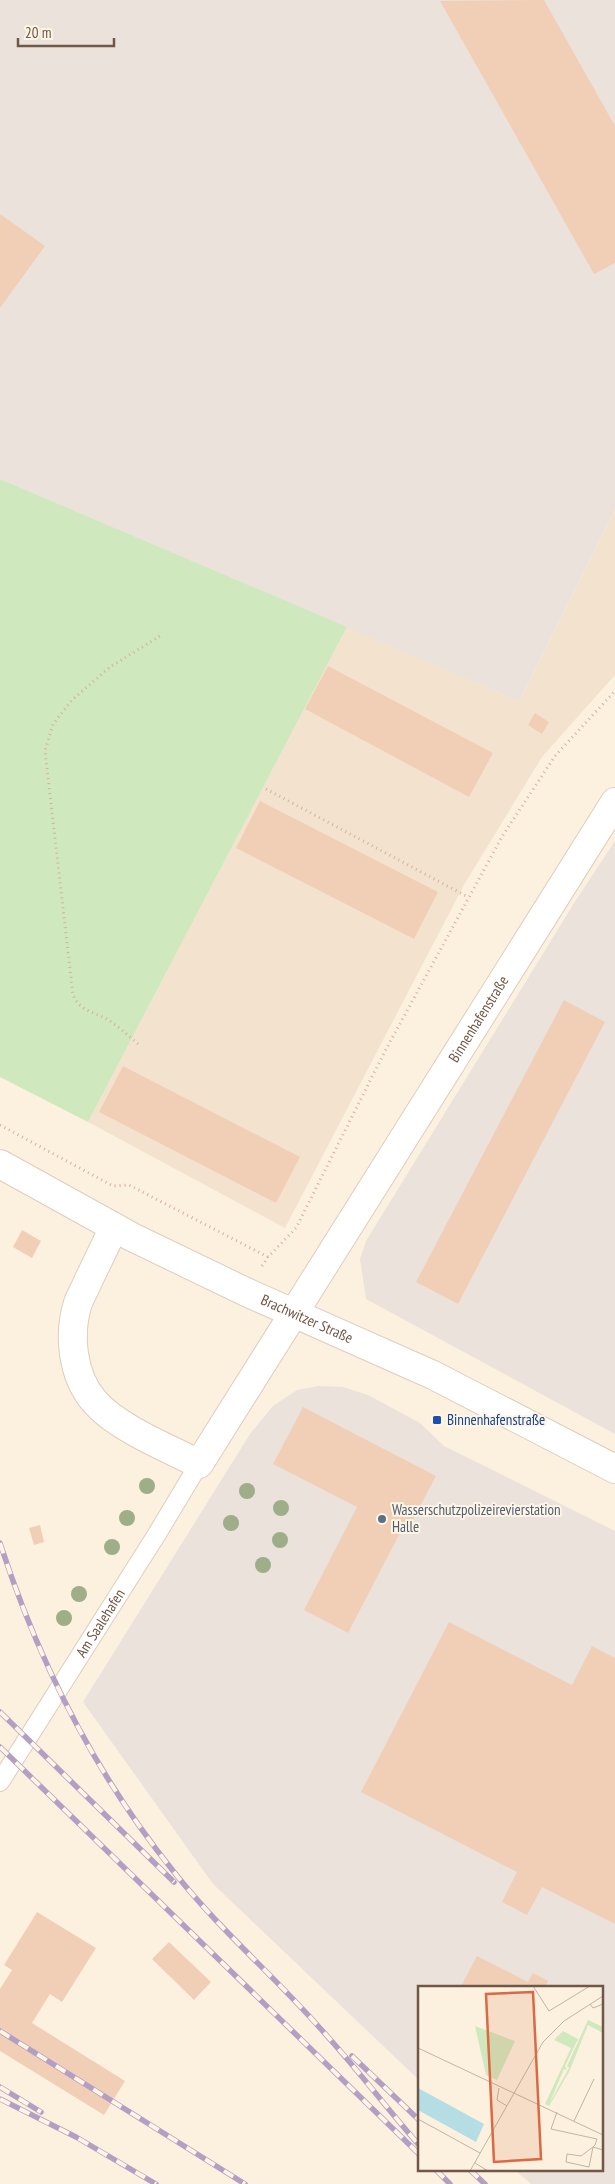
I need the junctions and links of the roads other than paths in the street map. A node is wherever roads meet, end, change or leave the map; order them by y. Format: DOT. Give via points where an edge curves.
graph roads {
  1 [pos="615,802"];
  2 [pos="0,1164"];
  3 [pos="114,1227"];
  4 [pos="294,1312"];
  5 [pos="199,1464"];
  6 [pos="615,1469"];
  7 [pos="0,1782"];
  1 -- 4 [label="street, Binnenhafenstraße"];
  2 -- 3 [label="street, Brachwitzer Straße"];
  3 -- 4 [label="street, Brachwitzer Straße"];
  3 -- 5 [label="street" via="78,1302 73,1327 73,1353 82,1380 94,1401 112,1416 132,1430"];
  4 -- 5 [label="street, Binnenhafenstraße"];
  4 -- 6 [label="street, Brachwitzer Straße" via="433,1375"];
  5 -- 7 [label="lane, Am Saalehafen"];
}
